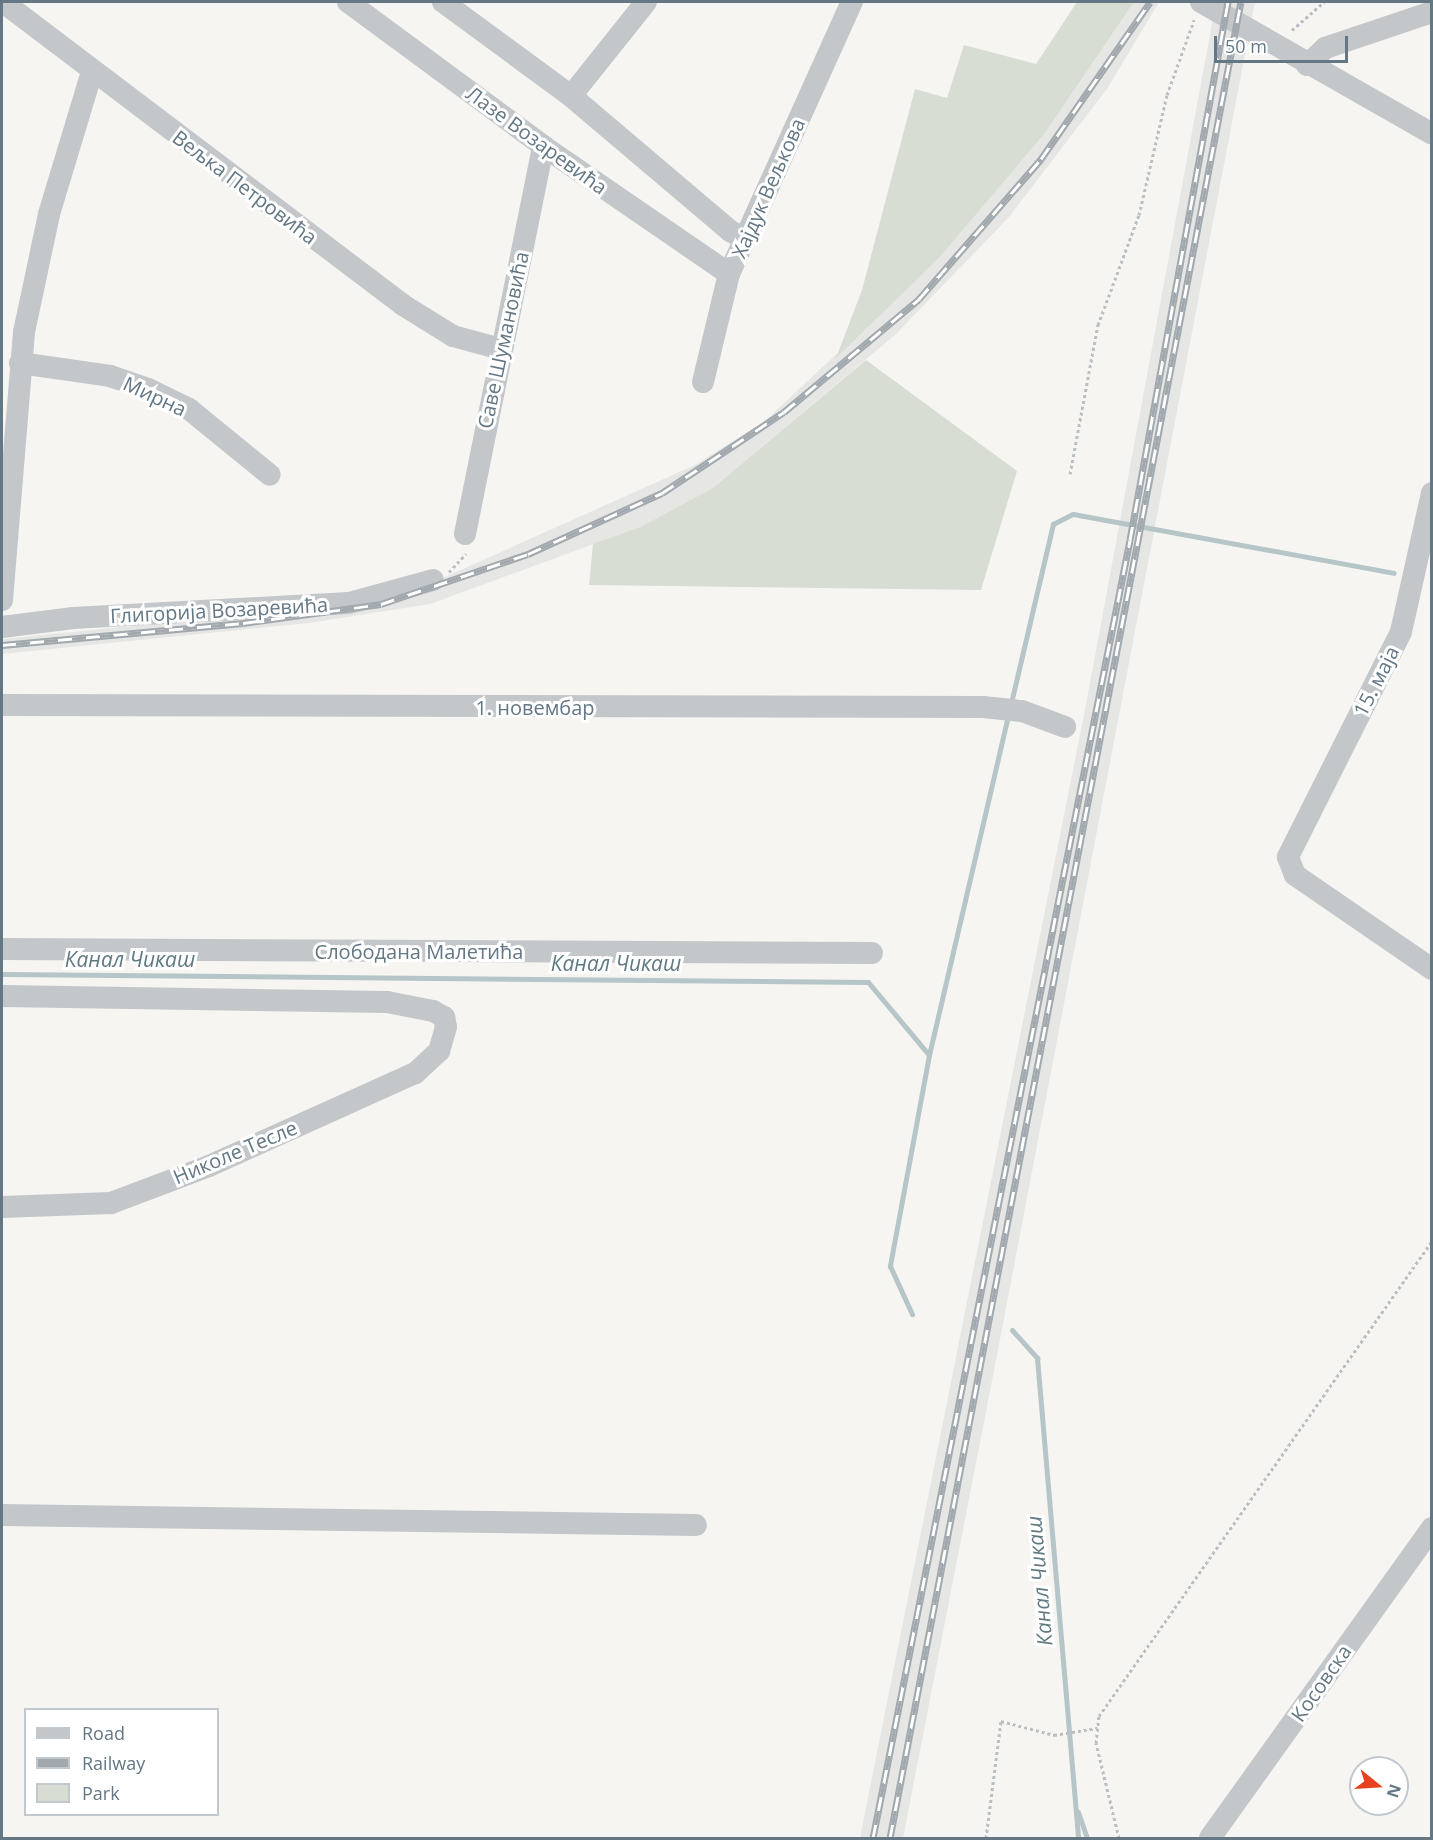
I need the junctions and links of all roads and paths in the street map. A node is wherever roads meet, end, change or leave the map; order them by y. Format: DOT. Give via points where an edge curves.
graph roads {
  1 [pos="3,2"];
  2 [pos="348,2"];
  3 [pos="443,2"];
  4 [pos="646,2"];
  5 [pos="852,2"];
  6 [pos="1324,2"];
  7 [pos="1199,7"];
  8 [pos="1431,12"];
  9 [pos="1284,37"];
  10 [pos="1307,65"];
  11 [pos="92,72"];
  12 [pos="571,96"];
  13 [pos="1431,134"];
  14 [pos="543,146"];
  15 [pos="745,239"];
  16 [pos="729,274"];
  17 [pos="501,349"];
  18 [pos="20,363"];
  19 [pos="703,382"];
  20 [pos="1070,474"];
  21 [pos="270,475"];
  22 [pos="1431,494"];
  23 [pos="465,534"];
  24 [pos="433,580"];
  25 [pos="1422,580"];
  26 [pos="2,600"];
  27 [pos="2,627"];
  28 [pos="2,705"];
  29 [pos="1065,727"];
  30 [pos="2,949"];
  31 [pos="872,953"];
  32 [pos="1431,969"];
  33 [pos="2,996"];
  34 [pos="2,1207"];
  35 [pos="1431,1241"];
  36 [pos="2,1515"];
  37 [pos="696,1525"];
  38 [pos="1431,1528"];
  39 [pos="1097,1728"];
  40 [pos="986,1839"];
  41 [pos="1119,1839"];
  42 [pos="1210,1839"];
  1 -- 11 [label="street, Вељка Петровића"];
  2 -- 14 [label="street, Лазе Возаревића"];
  3 -- 12 [label="street"];
  4 -- 12 [label="street"];
  5 -- 15 [label="street, Хајдук Вељкова"];
  6 -- 9 [label="path"];
  7 -- 10 [label="street" via="1231,20"];
  7 -- 20 [label="path" via="1167,95 1139,215 1098,325"];
  8 -- 10 [label="street" via="1325,48"];
  10 -- 13 [label="street"];
  11 -- 17 [label="street, Вељка Петровића" via="403,305 453,336"];
  11 -- 18 [label="street" via="49,214"];
  12 -- 15 [label="street" via="730,231"];
  14 -- 16 [label="street, Лазе Возаревића"];
  14 -- 17 [label="street, Саве Шумановића"];
  15 -- 16 [label="street, Хајдук Вељкова"];
  16 -- 19 [label="street, Хајдук Вељкова"];
  17 -- 23 [label="street, Саве Шумановића"];
  18 -- 21 [label="street, Мирна" via="110,376 148,389 189,409"];
  18 -- 26 [label="street"];
  22 -- 25 [label="street, 15. маја"];
  23 -- 24 [label="path" via="465,559"];
  24 -- 27 [label="street, Глигорија Возаревића" via="349,603 73,618"];
  25 -- 32 [label="street, 15. маја" via="1401,632 1288,857 1295,875"];
  28 -- 29 [label="street, 1. новембар" via="983,707 1022,711"];
  30 -- 31 [label="street, Слободана Малетића"];
  33 -- 34 [label="street, Николе Тесле" via="387,1002 419,1006 444,1017 444,1038 428,1064 209,1166 111,1203"];
  35 -- 39 [label="path" via="1099,1716"];
  36 -- 37 [label="street"];
  38 -- 42 [label="street, Косовска"];
  39 -- 40 [label="path" via="1060,1734 1001,1721"];
  39 -- 41 [label="path" via="1095,1743"];
}
